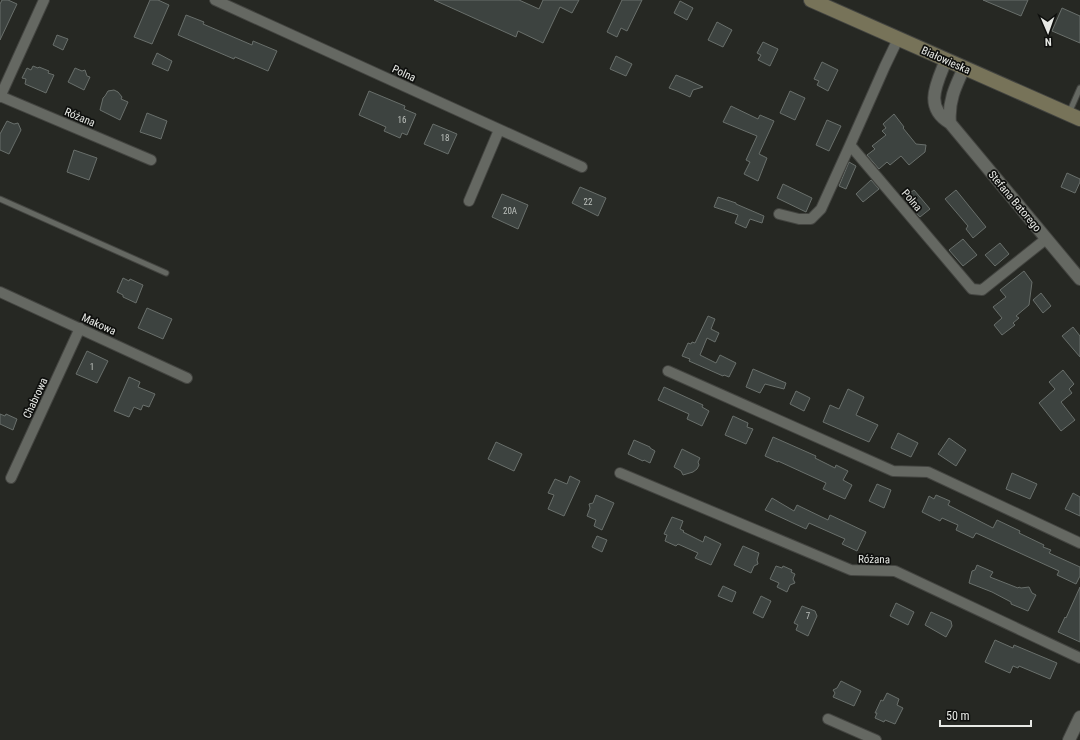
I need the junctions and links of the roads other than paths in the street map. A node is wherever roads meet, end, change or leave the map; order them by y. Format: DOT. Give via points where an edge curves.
graph roads {
  1 [pos="44,0"];
  2 [pos="811,0"];
  3 [pos="218,1"];
  4 [pos="898,39"];
  5 [pos="946,60"];
  6 [pos="964,68"];
  7 [pos="1080,88"];
  8 [pos="0,97"];
  9 [pos="1074,117"];
  10 [pos="950,123"];
  11 [pos="499,130"];
  12 [pos="850,145"];
  13 [pos="151,160"];
  14 [pos="582,167"];
  15 [pos="0,199"];
  16 [pos="469,201"];
  17 [pos="779,214"];
  18 [pos="1046,239"];
  19 [pos="166,273"];
  20 [pos="1080,279"];
  21 [pos="0,292"];
  22 [pos="80,328"];
  23 [pos="668,371"];
  24 [pos="187,378"];
  25 [pos="620,473"];
  26 [pos="11,478"];
  27 [pos="1080,543"];
  28 [pos="1080,658"];
  29 [pos="1080,717"];
  30 [pos="828,719"];
  31 [pos="876,740"];
  32 [pos="1069,740"];
  1 -- 8 [label="street"];
  2 -- 4 [label="main road, Białowieska"];
  3 -- 11 [label="street, Polna"];
  4 -- 5 [label="main road, Białowieska"];
  4 -- 12 [label="street"];
  5 -- 6 [label="main road, Białowieska"];
  5 -- 10 [label="street, Stefana Batorego" via="934,96 937,112"];
  6 -- 9 [label="main road, Białowieska"];
  6 -- 10 [label="street" via="951,99"];
  7 -- 9 [label="lane"];
  8 -- 13 [label="street, Różana"];
  10 -- 18 [label="street, Stefana Batorego"];
  11 -- 14 [label="street, Polna"];
  11 -- 16 [label="street"];
  12 -- 17 [label="street" via="821,209 811,219"];
  12 -- 18 [label="street, Polna" via="972,289 982,290"];
  15 -- 19 [label="lane"];
  18 -- 20 [label="street, Stefana Batorego"];
  21 -- 22 [label="street, Makowa"];
  22 -- 24 [label="street, Makowa"];
  22 -- 26 [label="street, Chabrowa"];
  23 -- 27 [label="street" via="892,472 928,472"];
  25 -- 28 [label="street, Różana" via="851,570 895,571"];
  29 -- 32 [label="street"];
  30 -- 31 [label="street"];
}
